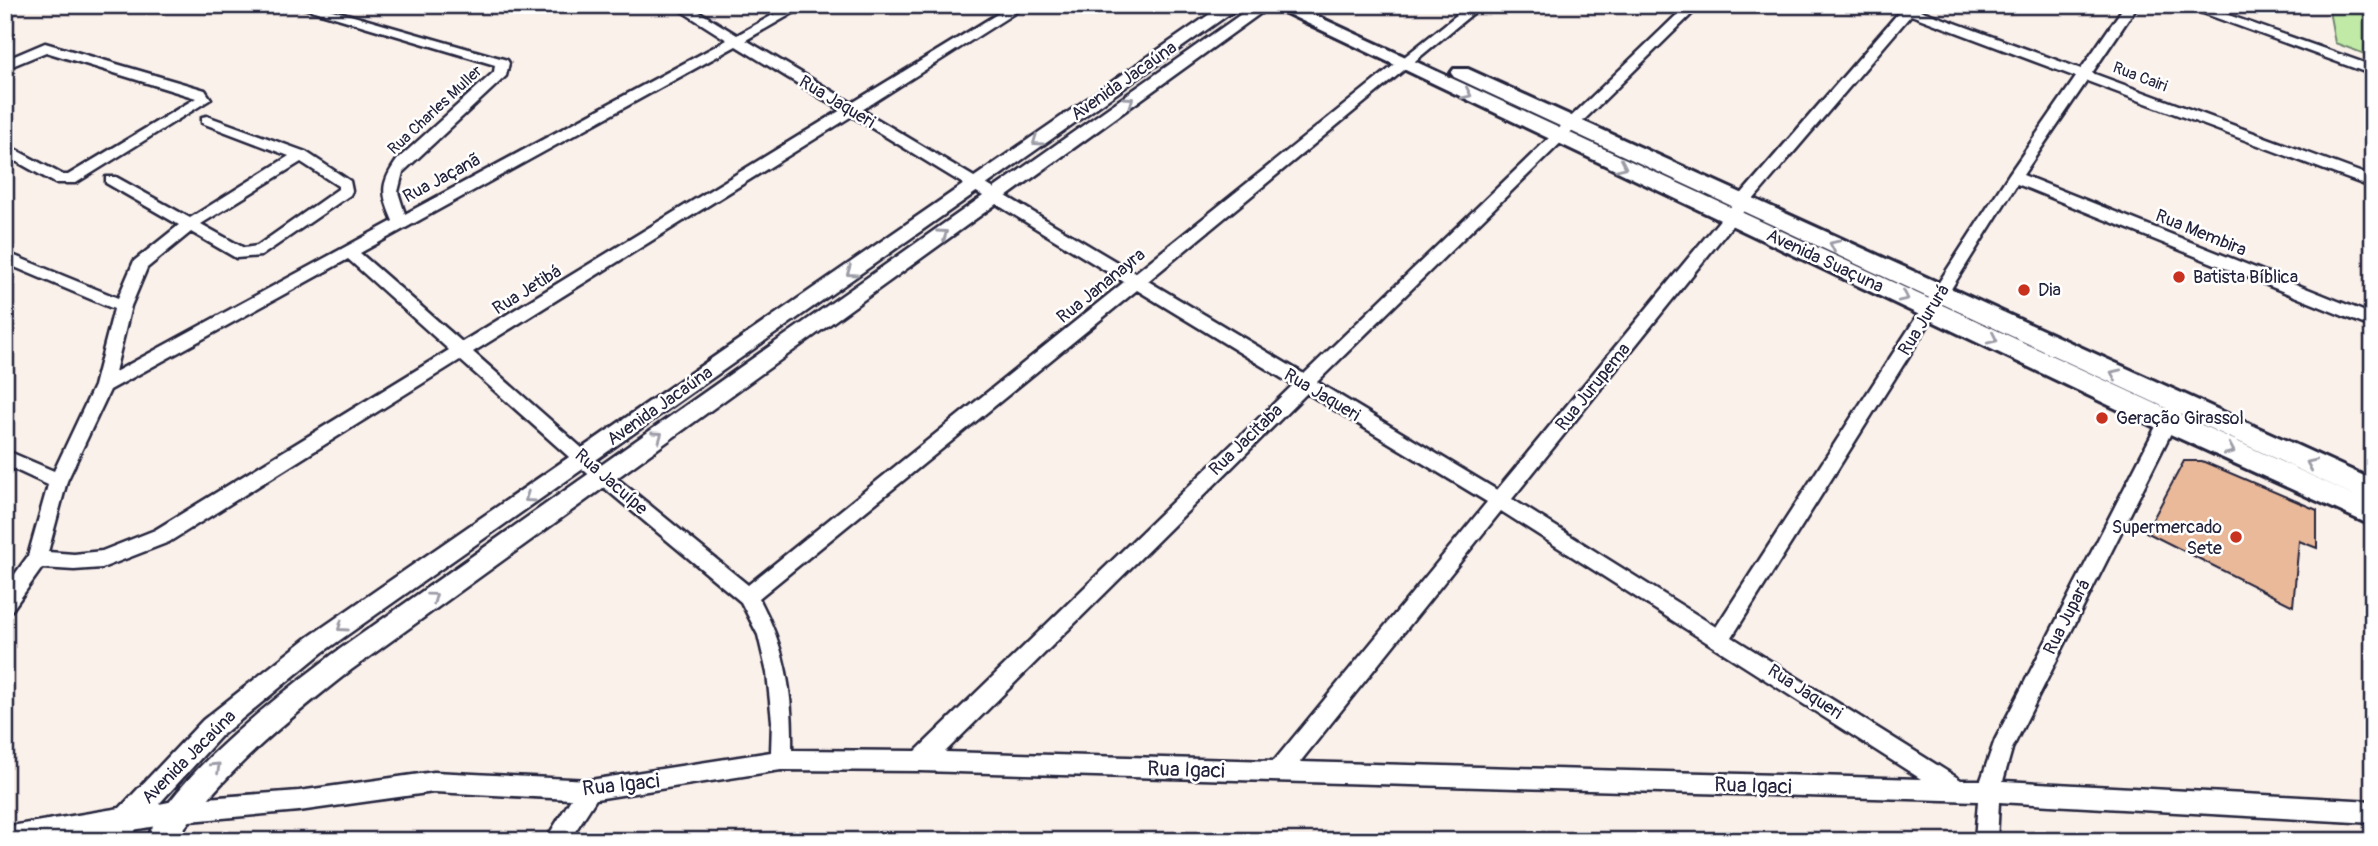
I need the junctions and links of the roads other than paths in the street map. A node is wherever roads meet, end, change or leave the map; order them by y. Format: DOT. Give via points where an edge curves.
graph roads {
  1 [pos="300,5"];
  2 [pos="678,5"];
  3 [pos="801,5"];
  4 [pos="1021,5"];
  5 [pos="1234,5"];
  6 [pos="1264,5"];
  7 [pos="1278,5"];
  8 [pos="1311,5"];
  9 [pos="1477,5"];
  10 [pos="1695,5"];
  11 [pos="2132,5"];
  12 [pos="2187,5"];
  13 [pos="1905,7"];
  14 [pos="736,42"];
  15 [pos="1412,59"];
  16 [pos="5,65"];
  17 [pos="2373,71"];
  18 [pos="2085,76"];
  19 [pos="852,110"];
  20 [pos="207,120"];
  21 [pos="1567,130"];
  22 [pos="5,149"];
  23 [pos="301,155"];
  24 [pos="2014,177"];
  25 [pos="111,180"];
  26 [pos="2373,183"];
  27 [pos="974,185"];
  28 [pos="994,198"];
  29 [pos="1736,210"];
  30 [pos="401,223"];
  31 [pos="189,225"];
  32 [pos="349,252"];
  33 [pos="5,257"];
  34 [pos="1135,283"];
  35 [pos="1936,302"];
  36 [pos="123,306"];
  37 [pos="2373,322"];
  38 [pos="461,353"];
  39 [pos="1304,384"];
  40 [pos="103,386"];
  41 [pos="2172,413"];
  42 [pos="5,457"];
  43 [pos="585,459"];
  44 [pos="602,476"];
  45 [pos="58,481"];
  46 [pos="2373,492"];
  47 [pos="1500,501"];
  48 [pos="2373,514"];
  49 [pos="37,559"];
  50 [pos="748,596"];
  51 [pos="5,604"];
  52 [pos="1720,638"];
  53 [pos="781,760"];
  54 [pos="920,761"];
  55 [pos="1278,772"];
  56 [pos="590,790"];
  57 [pos="1989,791"];
  58 [pos="1961,792"];
  59 [pos="179,811"];
  60 [pos="2373,812"];
  61 [pos="121,830"];
  62 [pos="5,840"];
  63 [pos="159,841"];
  64 [pos="556,841"];
  65 [pos="1986,841"];
  1 -- 30 [label="street, Rua Charles Muller" via="502,64 501,73 393,175 389,194"];
  2 -- 14 [label="street, Rua Jaqueri"];
  3 -- 14 [label="street, Rua Jaçanã"];
  4 -- 19 [label="street, Rua Jetibá"];
  5 -- 27 [label="street, Avenida Jacaúna, one-way"];
  28 -- 6 [label="street, Avenida Jacaúna, one-way"];
  7 -- 15 [label="main road, Avenida Suaçuna"];
  8 -- 15 [label="main road, Avenida Suaçuna"];
  9 -- 15 [label="street, Rua Jananayra"];
  10 -- 21 [label="street, Rua Jacitaba"];
  11 -- 18 [label="street, Rua Jururá"];
  12 -- 17 [label="street"];
  13 -- 18 [label="street, Rua Cairi"];
  13 -- 29 [label="street, Rua Jurupema"];
  14 -- 19 [label="street, Rua Jaqueri"];
  14 -- 30 [label="street, Rua Jaçanã"];
  15 -- 21 [label="main road, Avenida Suaçuna"];
  15 -- 34 [label="street, Rua Jananayra"];
  16 -- 22 [label="street" via="45,47 200,93 204,99 71,180 60,180"];
  18 -- 24 [label="street, Rua Jururá"];
  18 -- 26 [label="street, Rua Cairi"];
  19 -- 27 [label="street, Rua Jaqueri"];
  19 -- 38 [label="street, Rua Jetibá"];
  20 -- 23 [label="street"];
  21 -- 29 [label="main road, Avenida Suaçuna"];
  21 -- 39 [label="street, Rua Jacitaba"];
  23 -- 31 [label="street"];
  23 -- 31 [label="street" via="345,184 345,191 261,251 242,254"];
  24 -- 35 [label="street, Rua Jururá"];
  24 -- 37 [label="street, Rua Membira"];
  25 -- 31 [label="street"];
  27 -- 28 [label="street, Rua Jaqueri"];
  27 -- 43 [label="street, Avenida Jacaúna, one-way"];
  28 -- 34 [label="street, Rua Jaqueri"];
  44 -- 28 [label="street, Avenida Jacaúna, one-way"];
  29 -- 35 [label="main road, Avenida Suaçuna"];
  29 -- 47 [label="street, Rua Jurupema"];
  30 -- 32 [label="street, Rua Jaçanã"];
  31 -- 36 [label="street" via="140,265"];
  32 -- 38 [label="street, Rua Jacuípe"];
  32 -- 40 [label="street, Rua Jaçanã"];
  33 -- 36 [label="street"];
  34 -- 39 [label="street, Rua Jaqueri"];
  34 -- 50 [label="street, Rua Jananayra"];
  35 -- 41 [label="main road, Avenida Suaçuna"];
  35 -- 52 [label="street, Rua Jururá"];
  36 -- 40 [label="street"];
  38 -- 43 [label="street, Rua Jacuípe"];
  38 -- 49 [label="street, Rua Jetibá" via="151,541 117,557 78,564"];
  39 -- 47 [label="street, Rua Jaqueri"];
  39 -- 54 [label="street, Rua Jacitaba"];
  40 -- 45 [label="street"];
  46 -- 41 [label="main road, Avenida Suaçuna, one-way"];
  41 -- 48 [label="main road, Avenida Suaçuna, one-way"];
  41 -- 57 [label="street, Rua Jupará" via="2002,747"];
  42 -- 45 [label="street"];
  43 -- 44 [label="street, Rua Jacuípe"];
  43 -- 61 [label="street, Avenida Jacaúna, one-way" via="315,645 212,728"];
  44 -- 50 [label="street, Rua Jacuípe"];
  59 -- 44 [label="street, Avenida Jacaúna, one-way" via="207,776 267,720"];
  45 -- 49 [label="street"];
  47 -- 52 [label="street, Rua Jaqueri"];
  47 -- 55 [label="street, Rua Jurupema"];
  49 -- 51 [label="street"];
  50 -- 53 [label="street, Rua Jacuípe" via="768,634 777,673"];
  52 -- 58 [label="street, Rua Jaqueri"];
  53 -- 54 [label="street, Rua Igaci"];
  53 -- 56 [label="street, Rua Igaci"];
  54 -- 55 [label="street, Rua Igaci"];
  55 -- 58 [label="street, Rua Igaci"];
  56 -- 59 [label="street, Rua Igaci" via="434,782 299,801"];
  56 -- 64 [label="street"];
  57 -- 58 [label="street, Rua Igaci"];
  57 -- 60 [label="street, Rua Igaci"];
  57 -- 65 [label="street, Rua Jupará"];
  59 -- 61 [label="street, Rua Igaci"];
  59 -- 63 [label="street, Avenida Jacaúna"];
  61 -- 62 [label="street, Rua Igaci"];
}
